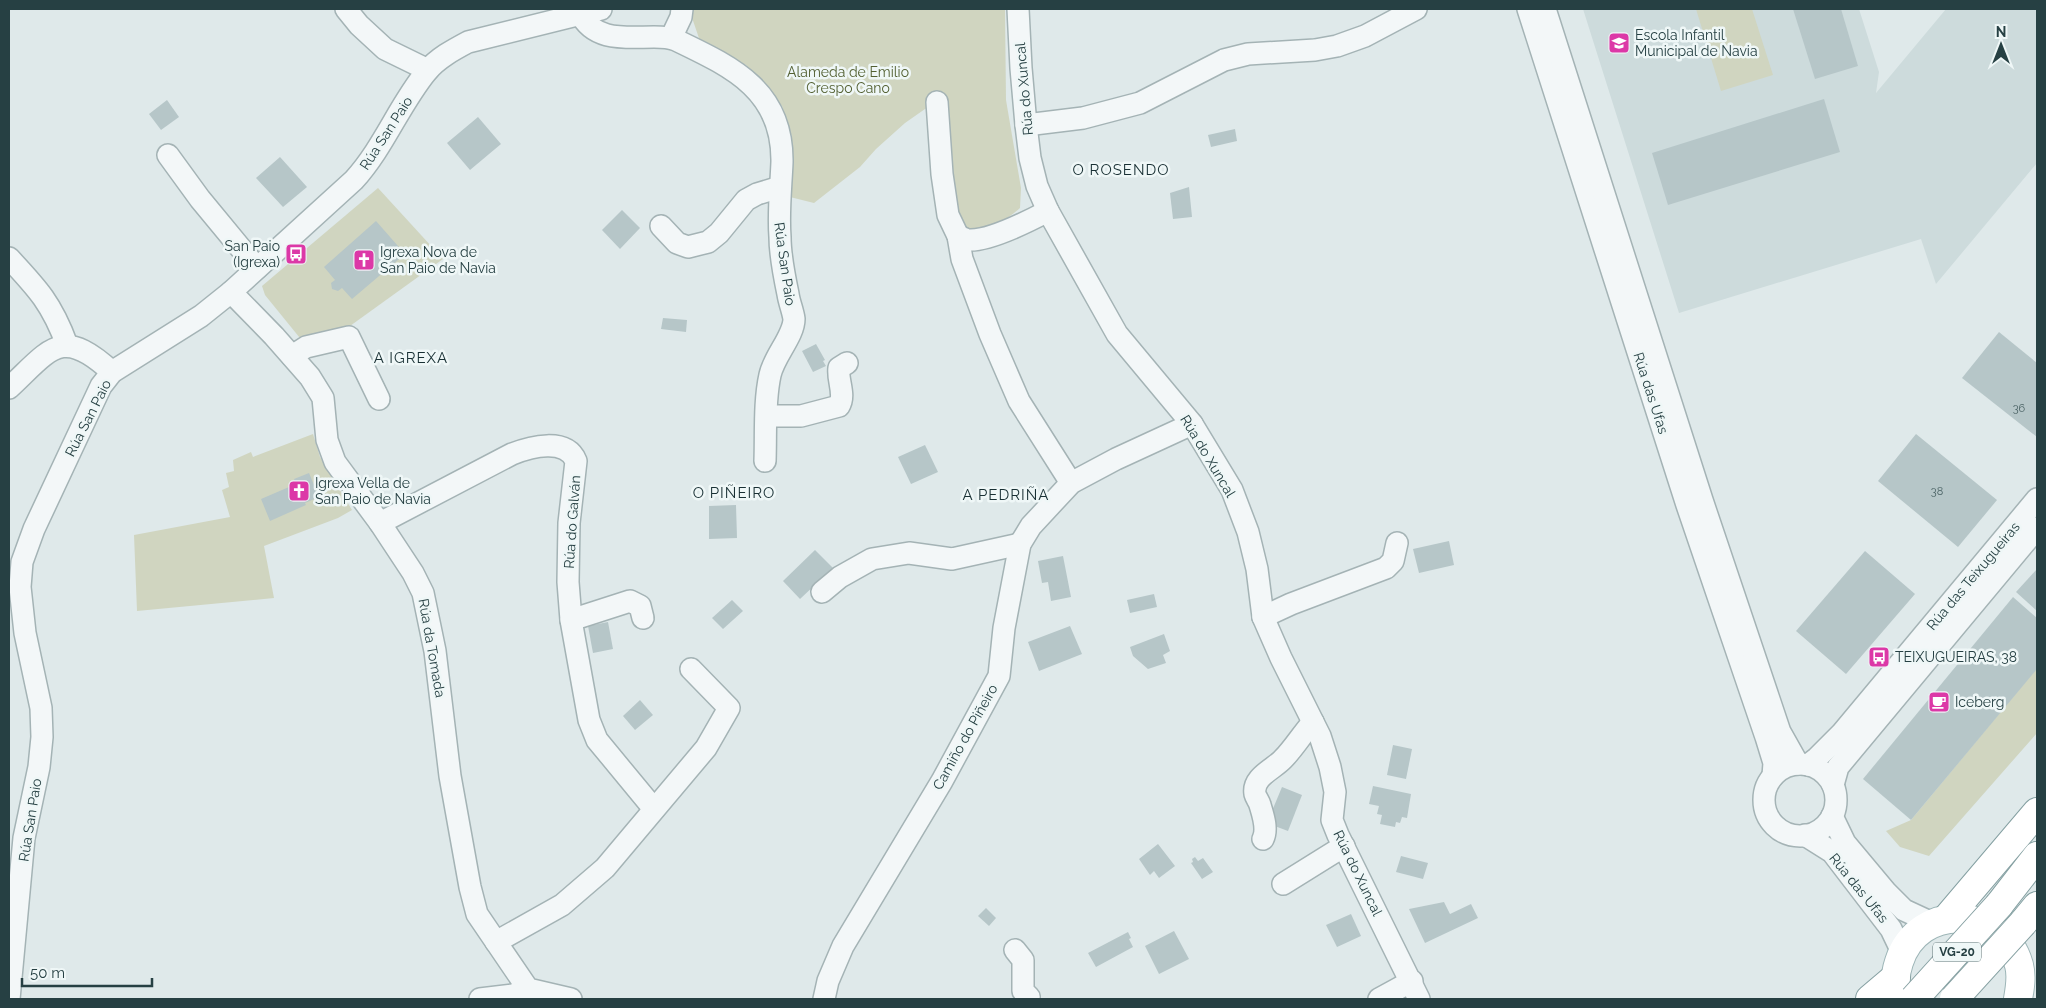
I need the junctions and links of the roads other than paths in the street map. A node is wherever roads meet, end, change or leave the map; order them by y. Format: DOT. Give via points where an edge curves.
graph roads {
  1 [pos="346,9"];
  2 [pos="601,9"];
  3 [pos="682,9"];
  4 [pos="1018,9"];
  5 [pos="1416,9"];
  6 [pos="1528,9"];
  7 [pos="1545,9"];
  8 [pos="566,14"];
  9 [pos="535,17"];
  10 [pos="671,38"];
  11 [pos="428,70"];
  12 [pos="937,102"];
  13 [pos="1026,126"];
  14 [pos="168,155"];
  15 [pos="780,187"];
  16 [pos="1048,211"];
  17 [pos="661,226"];
  18 [pos="958,236"];
  19 [pos="9,258"];
  20 [pos="257,268"];
  21 [pos="231,292"];
  22 [pos="66,344"];
  23 [pos="292,356"];
  24 [pos="847,363"];
  25 [pos="112,372"];
  26 [pos="9,388"];
  27 [pos="379,398"];
  28 [pos="767,416"];
  29 [pos="1192,424"];
  30 [pos="765,462"];
  31 [pos="1071,483"];
  32 [pos="2037,499"];
  33 [pos="380,523"];
  34 [pos="2037,528"];
  35 [pos="1397,543"];
  36 [pos="1020,544"];
  37 [pos="822,592"];
  38 [pos="1263,617"];
  39 [pos="644,618"];
  40 [pos="571,620"];
  41 [pos="691,669"];
  42 [pos="1313,722"];
  43 [pos="1803,764"];
  44 [pos="1773,776"];
  45 [pos="1833,785"];
  46 [pos="654,809"];
  47 [pos="2037,812"];
  48 [pos="1832,816"];
  49 [pos="1805,835"];
  50 [pos="1263,839"];
  51 [pos="1344,846"];
  52 [pos="2037,856"];
  53 [pos="1284,884"];
  54 [pos="2030,914"];
  55 [pos="1940,921"];
  56 [pos="496,942"];
  57 [pos="1015,950"];
  58 [pos="2031,971"];
  59 [pos="1899,976"];
  60 [pos="1416,990"];
  61 [pos="536,993"];
  62 [pos="9,999"];
  63 [pos="480,999"];
  64 [pos="571,999"];
  65 [pos="824,999"];
  66 [pos="1028,999"];
  67 [pos="1379,999"];
  68 [pos="1870,999"];
  69 [pos="1914,999"];
  70 [pos="1954,999"];
  71 [pos="2020,999"];
  1 -- 11 [label="street" via="359,26 385,49"];
  2 -- 8 [label="street, Rúa San Paio"];
  3 -- 10 [label="street"];
  4 -- 13 [label="street, Rúa do Xuncal"];
  5 -- 13 [label="street" via="1365,36 1337,46 1248,54 1224,60 1140,103 1083,118"];
  6 -- 44 [label="street, Rúa das Ufas" via="1687,505 1766,737 1774,763"];
  7 -- 43 [label="street, Rúa das Ufas" via="1780,732"];
  8 -- 9 [label="street, Rúa San Paio"];
  8 -- 10 [label="street, Rúa San Paio" via="600,34"];
  9 -- 11 [label="street, Rúa San Paio" via="468,42 450,51"];
  10 -- 15 [label="street, Rúa San Paio" via="736,71 762,95 778,126"];
  11 -- 20 [label="street, Rúa San Paio" via="368,165"];
  12 -- 18 [label="street" via="948,215"];
  13 -- 16 [label="street, Rúa do Xuncal" via="1037,186"];
  14 -- 20 [label="street"];
  15 -- 17 [label="street" via="746,200 708,242 688,247 677,243"];
  15 -- 28 [label="street, Rúa San Paio" via="780,240 794,320 770,374"];
  16 -- 18 [label="street" via="1023,224 984,237 969,240"];
  16 -- 29 [label="street, Rúa do Xuncal" via="1117,334"];
  18 -- 31 [label="street" via="962,259 1019,401"];
  19 -- 22 [label="street" via="52,308"];
  20 -- 21 [label="street, Rúa San Paio"];
  21 -- 23 [label="street, Rúa da Tomada"];
  21 -- 25 [label="street, Rúa San Paio" via="201,316"];
  22 -- 25 [label="street" via="80,349"];
  22 -- 26 [label="street" via="51,349"];
  23 -- 27 [label="street" via="306,347 350,337"];
  23 -- 33 [label="street, Rúa da Tomada" via="322,398 327,440 335,462"];
  24 -- 28 [label="street" via="839,368 842,401 838,406 801,416"];
  25 -- 62 [label="street, Rúa San Paio" via="101,386 34,529 22,562 20,586 25,633 41,708 42,737 24,838"];
  28 -- 30 [label="street, Rúa San Paio"];
  29 -- 31 [label="street, Camiño do Piñeiro"];
  29 -- 38 [label="street, Rúa do Xuncal" via="1232,490 1256,569"];
  31 -- 36 [label="street, Camiño do Piñeiro" via="1031,526"];
  32 -- 43 [label="street, Rúa das Teixugueiras" via="1842,732 1817,758"];
  33 -- 40 [label="street, Rúa do Galván" via="512,454 544,446 560,447 576,462 568,542"];
  33 -- 56 [label="street, Rúa da Tomada" via="423,593 435,651 450,776 470,887 477,914"];
  34 -- 45 [label="street, Rúa das Teixugueiras" via="1838,767"];
  35 -- 38 [label="street" via="1393,561 1386,568"];
  36 -- 37 [label="street" via="952,560 909,553 872,559 840,577"];
  36 -- 65 [label="street, Camiño do Piñeiro" via="1004,628 999,676 942,780 843,946"];
  38 -- 42 [label="street, Rúa do Xuncal"];
  39 -- 40 [label="street" via="640,606 630,601"];
  40 -- 46 [label="street, Rúa do Galván" via="592,730"];
  41 -- 46 [label="street" via="729,708 706,748"];
  42 -- 50 [label="street" via="1282,761 1266,771 1256,787 1255,794 1264,822"];
  42 -- 51 [label="street, Rúa do Xuncal" via="1334,779 1332,820"];
  43 -- 44 [label="street" via="1784,768"];
  43 -- 45 [label="street, Rúa das Ufas" via="1818,769"];
  44 -- 49 [label="street, Rúa das Ufas" via="1766,787 1766,813 1783,831"];
  45 -- 48 [label="street" via="1836,806"];
  46 -- 56 [label="street" via="605,868 562,905"];
  47 -- 55 [label="main road"];
  48 -- 49 [label="street" via="1826,825"];
  48 -- 55 [label="street, Rúa das Ufas" via="1845,843 1904,910"];
  49 -- 59 [label="street, Rúa das Ufas" via="1832,852 1891,928"];
  51 -- 53 [label="street"];
  51 -- 60 [label="street, Rúa do Xuncal"];
  52 -- 69 [label="main road, VG-20, bridge" via="1999,905"];
  54 -- 70 [label="main road, VG-20, bridge"];
  55 -- 58 [label="main road" via="1963,918 1993,928"];
  55 -- 59 [label="main road" via="1920,930 1910,940"];
  56 -- 61 [label="street, Rúa da Tomada"];
  57 -- 66 [label="street" via="1023,960 1023,991"];
  58 -- 71 [label="main road" via="2021,982"];
  59 -- 68 [label="main road"];
  60 -- 67 [label="street"];
  61 -- 63 [label="street"];
  61 -- 64 [label="street"];
}
